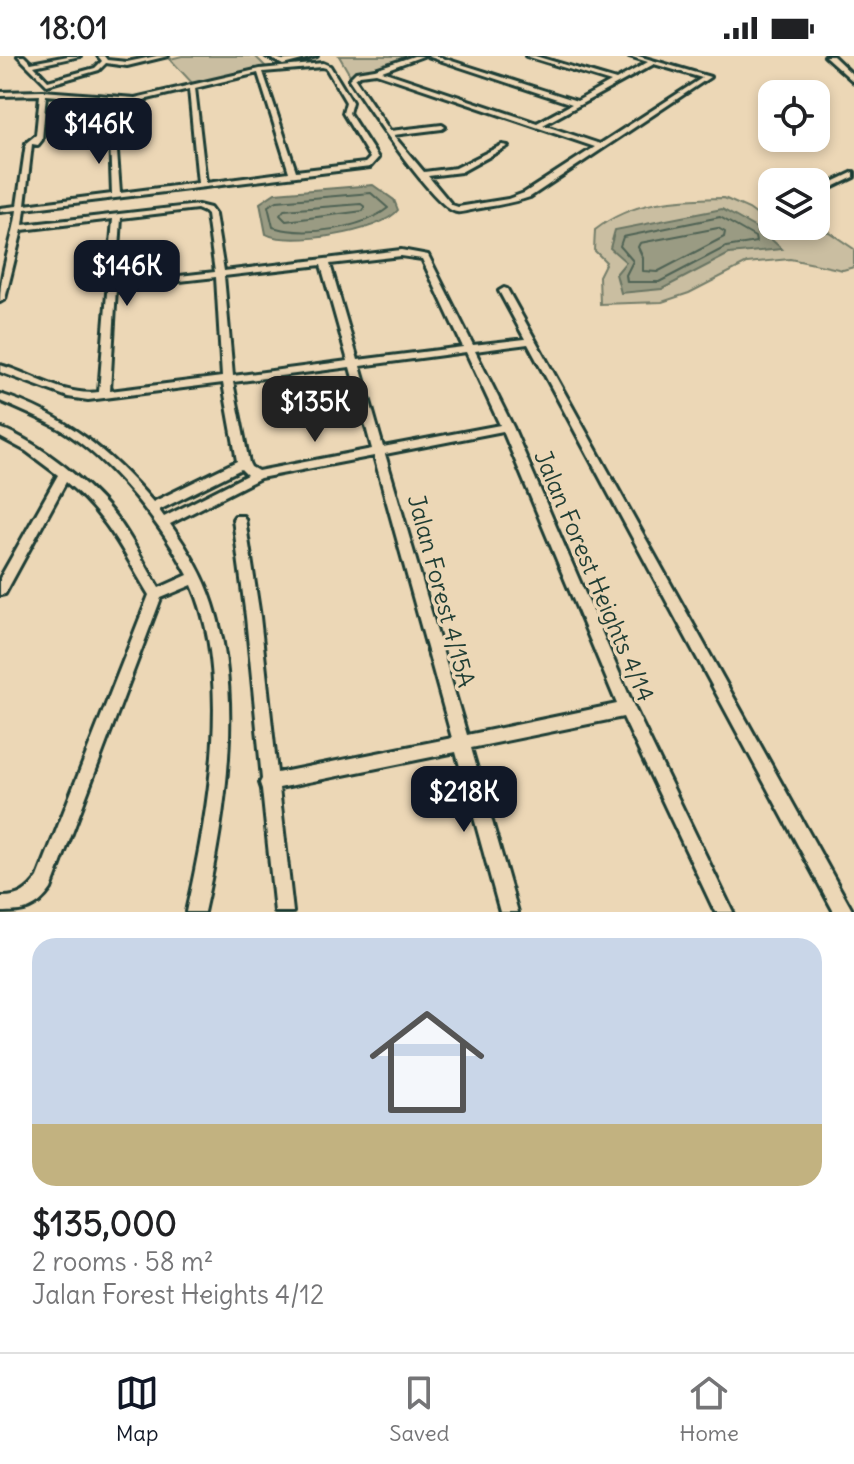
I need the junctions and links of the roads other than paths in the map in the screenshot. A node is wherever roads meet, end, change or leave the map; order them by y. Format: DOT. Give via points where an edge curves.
graph roads {
  1 [pos="21,56"];
  2 [pos="77,56"];
  3 [pos="165,56"];
  4 [pos="269,56"];
  5 [pos="314,56"];
  6 [pos="420,56"];
  7 [pos="430,56"];
  8 [pos="529,56"];
  9 [pos="829,56"];
  10 [pos="639,57"];
  11 [pos="103,59"];
  12 [pos="653,62"];
  13 [pos="29,65"];
  14 [pos="260,71"];
  15 [pos="376,71"];
  16 [pos="854,80"];
  17 [pos="616,82"];
  18 [pos="192,87"];
  19 [pos="43,93"];
  20 [pos="0,94"];
  21 [pos="120,100"];
  22 [pos="576,103"];
  23 [pos="538,125"];
  24 [pos="442,127"];
  25 [pos="388,133"];
  26 [pos="504,146"];
  27 [pos="602,147"];
  28 [pos="293,174"];
  29 [pos="854,174"];
  30 [pos="421,175"];
  31 [pos="202,184"];
  32 [pos="830,186"];
  33 [pos="116,195"];
  34 [pos="21,207"];
  35 [pos="0,210"];
  36 [pos="117,217"];
  37 [pos="18,226"];
  38 [pos="325,262"];
  39 [pos="220,274"];
  40 [pos="112,286"];
  41 [pos="504,291"];
  42 [pos="0,299"];
  43 [pos="532,341"];
  44 [pos="471,350"];
  45 [pos="355,364"];
  46 [pos="0,368"];
  47 [pos="228,381"];
  48 [pos="104,396"];
  49 [pos="0,397"];
  50 [pos="507,427"];
  51 [pos="0,432"];
  52 [pos="381,450"];
  53 [pos="243,463"];
  54 [pos="65,474"];
  55 [pos="257,475"];
  56 [pos="152,508"];
  57 [pos="239,519"];
  58 [pos="162,523"];
  59 [pos="196,577"];
  60 [pos="0,590"];
  61 [pos="156,595"];
  62 [pos="627,709"];
  63 [pos="459,744"];
  64 [pos="268,783"];
  65 [pos="0,906"];
  66 [pos="195,912"];
  67 [pos="284,912"];
  68 [pos="509,912"];
  69 [pos="724,912"];
  70 [pos="844,912"];
  1 -- 13 [label="street"];
  2 -- 13 [label="street"];
  3 -- 11 [label="street" via="127,64"];
  4 -- 5 [label="street" via="283,63"];
  6 -- 15 [label="street"];
  7 -- 22 [label="street"];
  8 -- 17 [label="street"];
  9 -- 16 [label="street"];
  10 -- 12 [label="street"];
  11 -- 13 [label="street" via="97,69 47,83"];
  12 -- 17 [label="street"];
  12 -- 27 [label="street" via="708,78"];
  14 -- 18 [label="street"];
  14 -- 28 [label="street"];
  14 -- 28 [label="street" via="328,67 349,102 346,113 374,158"];
  15 -- 23 [label="street"];
  15 -- 25 [label="street" via="352,79"];
  17 -- 22 [label="street"];
  18 -- 21 [label="street"];
  18 -- 31 [label="street"];
  19 -- 20 [label="street"];
  19 -- 21 [label="street"];
  19 -- 34 [label="street" via="39,140 29,147"];
  21 -- 33 [label="street" via="120,136 114,140"];
  22 -- 23 [label="street"];
  23 -- 27 [label="street"];
  24 -- 25 [label="street"];
  25 -- 30 [label="street"];
  26 -- 30 [label="street" via="458,170"];
  27 -- 30 [label="street" via="527,195 469,209 449,207"];
  28 -- 31 [label="street"];
  29 -- 32 [label="street"];
  31 -- 33 [label="street"];
  33 -- 34 [label="street"];
  34 -- 35 [label="street"];
  34 -- 37 [label="street"];
  36 -- 37 [label="street"];
  36 -- 39 [label="street" via="207,210"];
  36 -- 40 [label="street"];
  37 -- 42 [label="street"];
  38 -- 39 [label="street"];
  38 -- 44 [label="street, Jalan Forest Heights 4/14" via="401,253 425,257"];
  38 -- 45 [label="street, Jalan Forest 4/15A"];
  39 -- 40 [label="street"];
  39 -- 47 [label="street"];
  40 -- 48 [label="street"];
  41 -- 43 [label="street"];
  43 -- 44 [label="street"];
  43 -- 70 [label="street"];
  44 -- 45 [label="street"];
  44 -- 50 [label="street, Jalan Forest Heights 4/14"];
  45 -- 47 [label="street"];
  45 -- 52 [label="street, Jalan Forest 4/15A"];
  46 -- 48 [label="street" via="72,395"];
  47 -- 48 [label="street"];
  47 -- 53 [label="street"];
  49 -- 56 [label="street" via="86,442"];
  50 -- 52 [label="street"];
  50 -- 62 [label="street, Jalan Forest Heights 4/14"];
  51 -- 54 [label="street"];
  52 -- 55 [label="street"];
  52 -- 63 [label="street, Jalan Forest 4/15A"];
  53 -- 55 [label="street"];
  53 -- 56 [label="street"];
  54 -- 60 [label="street"];
  54 -- 61 [label="street" via="113,522"];
  55 -- 58 [label="street"];
  56 -- 58 [label="street"];
  57 -- 64 [label="street"];
  58 -- 59 [label="street"];
  59 -- 61 [label="street"];
  59 -- 66 [label="street" via="214,638 219,718 213,818"];
  61 -- 65 [label="street" via="45,883 31,899"];
  62 -- 63 [label="street"];
  62 -- 69 [label="street, Jalan Forest Heights 4/14"];
  63 -- 64 [label="street"];
  63 -- 68 [label="street, Jalan Forest 4/15A"];
  64 -- 67 [label="street"];
}
